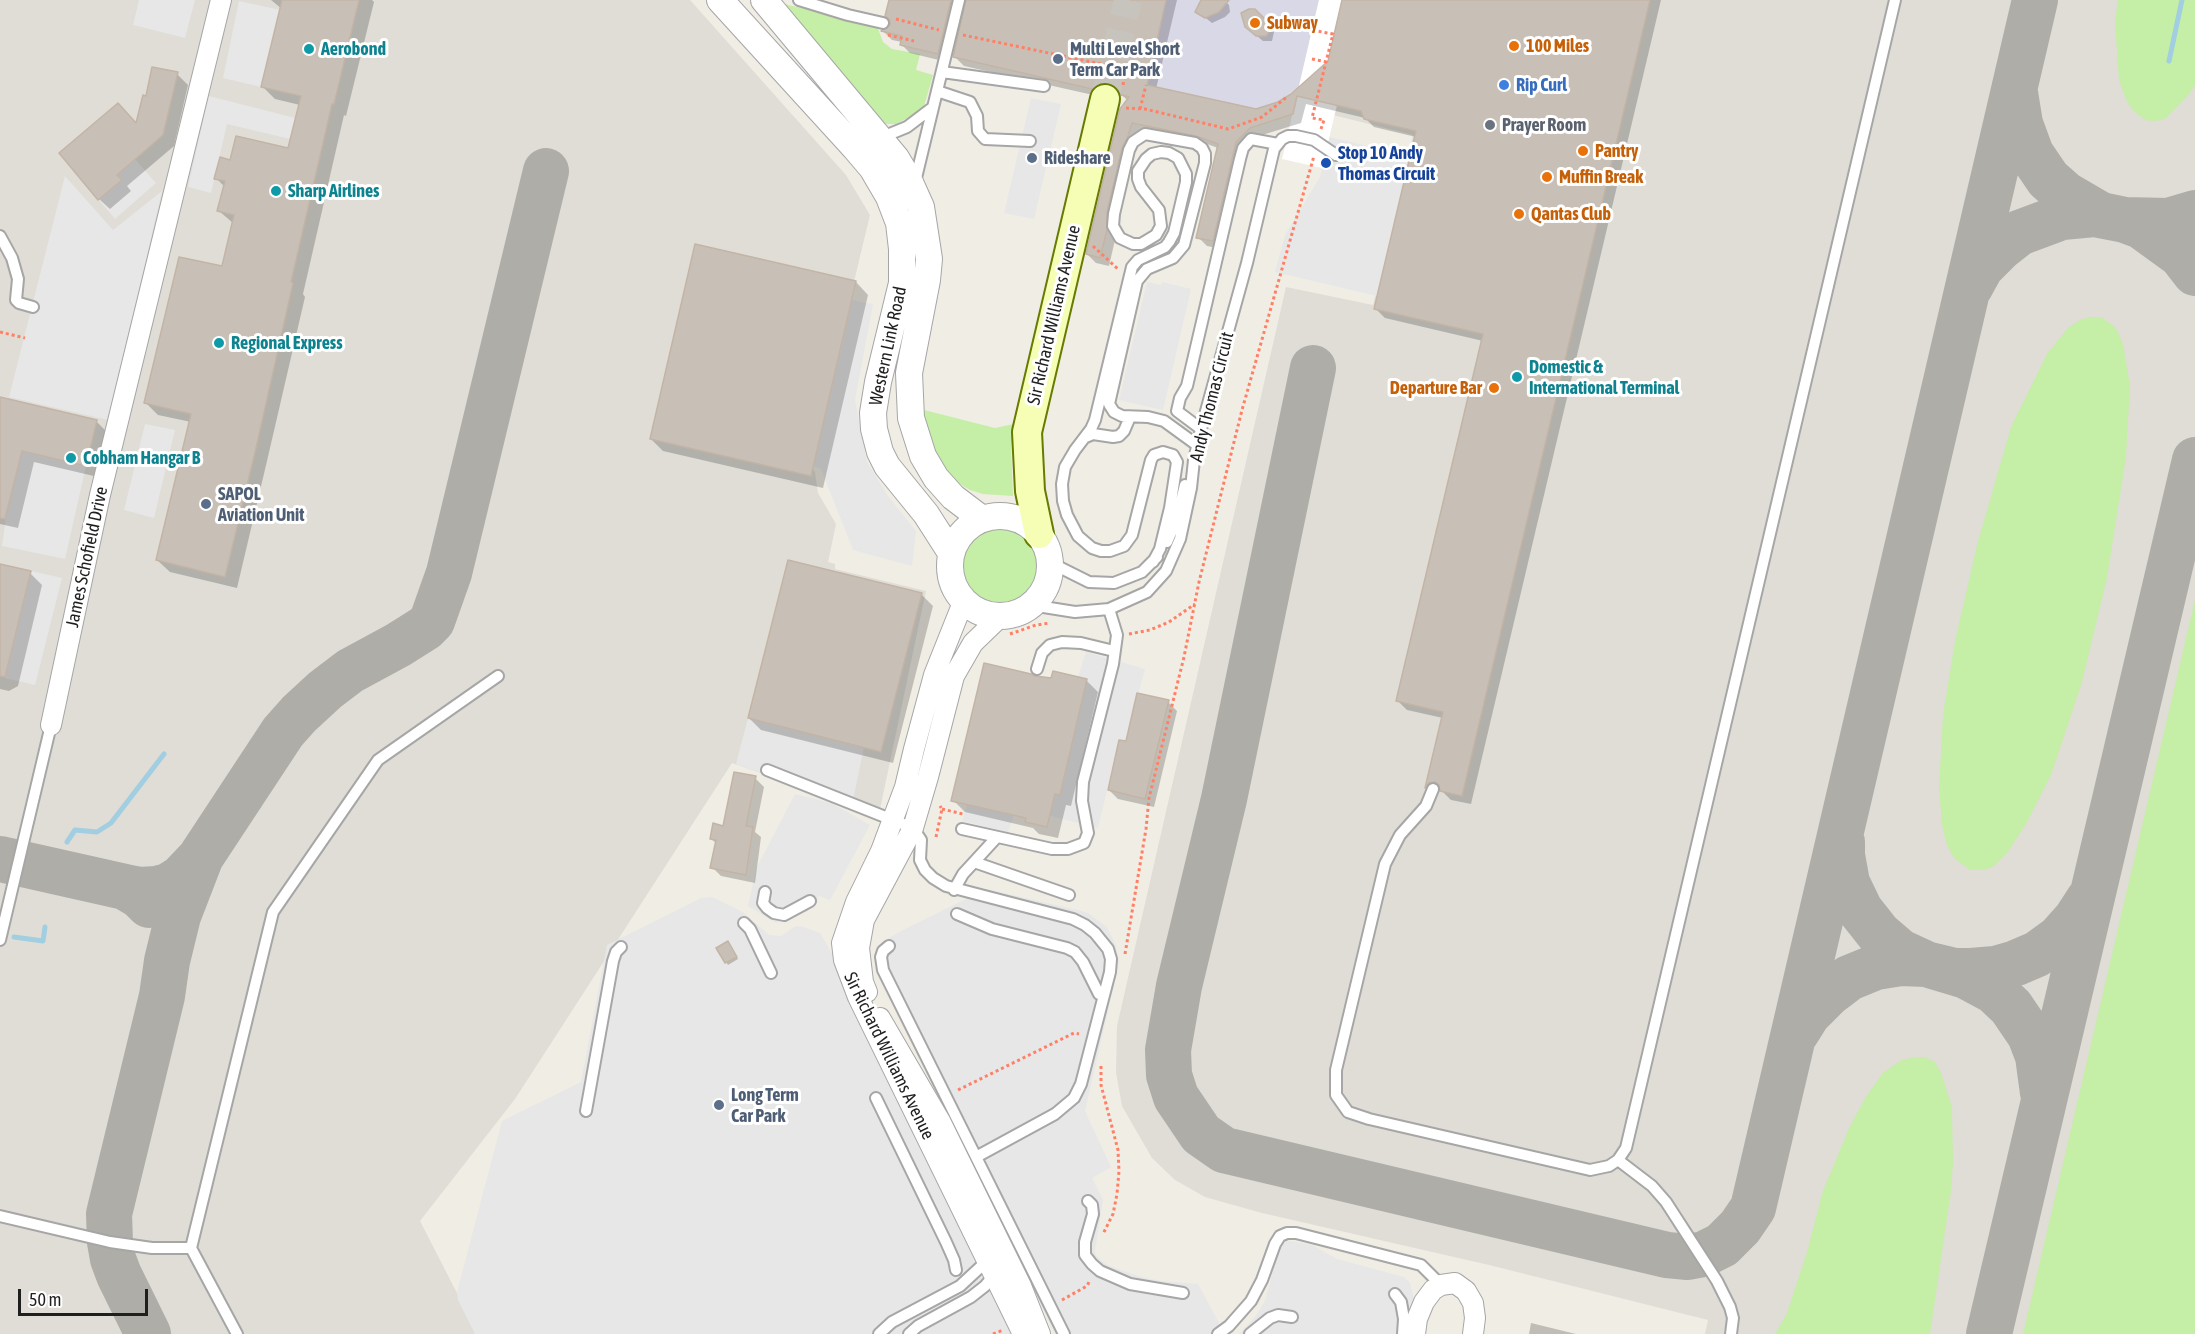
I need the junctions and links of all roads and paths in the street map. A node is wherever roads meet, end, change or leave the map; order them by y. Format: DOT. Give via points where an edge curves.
graph roads {
  1 [pos="221,0"];
  2 [pos="720,0"];
  3 [pos="764,0"];
  4 [pos="799,0"];
  5 [pos="958,0"];
  6 [pos="1895,0"];
  7 [pos="888,21"];
  8 [pos="1296,27"];
  9 [pos="951,33"];
  10 [pos="1311,59"];
  11 [pos="1328,62"];
  12 [pos="942,72"];
  13 [pos="1149,74"];
  14 [pos="1146,85"];
  15 [pos="1044,87"];
  16 [pos="937,91"];
  17 [pos="1288,96"];
  18 [pos="1113,105"];
  19 [pos="932,108"];
  20 [pos="1140,109"];
  21 [pos="1262,117"];
  22 [pos="1258,127"];
  23 [pos="880,138"];
  24 [pos="1029,141"];
  25 [pos="1317,142"];
  26 [pos="1278,144"];
  27 [pos="1336,155"];
  28 [pos="913,188"];
  29 [pos="0,236"];
  30 [pos="1078,246"];
  31 [pos="1123,274"];
  32 [pos="33,307"];
  33 [pos="0,332"];
  34 [pos="25,338"];
  35 [pos="1130,417"];
  36 [pos="1201,429"];
  37 [pos="1086,437"];
  38 [pos="1197,445"];
  39 [pos="1194,460"];
  40 [pos="982,519"];
  41 [pos="1039,534"];
  42 [pos="951,554"];
  43 [pos="1153,562"];
  44 [pos="1050,563"];
  45 [pos="964,600"];
  46 [pos="1195,604"];
  47 [pos="1031,605"];
  48 [pos="1109,609"];
  49 [pos="1056,623"];
  50 [pos="1002,627"];
  51 [pos="1123,635"];
  52 [pos="1114,651"];
  53 [pos="1036,669"];
  54 [pos="498,676"];
  55 [pos="51,725"];
  56 [pos="767,770"];
  57 [pos="1433,789"];
  58 [pos="938,804"];
  59 [pos="942,809"];
  60 [pos="964,814"];
  61 [pos="893,821"];
  62 [pos="913,828"];
  63 [pos="962,830"];
  64 [pos="997,837"];
  65 [pos="935,841"];
  66 [pos="974,862"];
  67 [pos="954,890"];
  68 [pos="765,892"];
  69 [pos="1070,895"];
  70 [pos="810,901"];
  71 [pos="957,914"];
  72 [pos="744,923"];
  73 [pos="0,940"];
  74 [pos="889,946"];
  75 [pos="621,947"];
  76 [pos="1125,954"];
  77 [pos="771,974"];
  78 [pos="1099,994"];
  79 [pos="1085,1035"];
  80 [pos="1101,1065"];
  81 [pos="954,1092"];
  82 [pos="876,1098"];
  83 [pos="586,1111"];
  84 [pos="976,1157"];
  85 [pos="1618,1160"];
  86 [pos="1088,1201"];
  87 [pos="0,1216"];
  88 [pos="191,1248"];
  89 [pos="997,1265"];
  90 [pos="1097,1268"];
  91 [pos="956,1270"];
  92 [pos="1441,1286"];
  93 [pos="1184,1293"];
  94 [pos="1395,1294"];
  95 [pos="1050,1308"];
  96 [pos="1292,1317"];
  97 [pos="1020,1329"];
  98 [pos="237,1334"];
  99 [pos="879,1334"];
  100 [pos="909,1334"];
  101 [pos="993,1334"];
  102 [pos="1040,1334"];
  103 [pos="1064,1334"];
  104 [pos="1218,1334"];
  105 [pos="1250,1334"];
  106 [pos="1403,1334"];
  107 [pos="1416,1334"];
  108 [pos="1473,1334"];
  109 [pos="1731,1334"];
  1 -- 55 [label="street, James Schofield Drive" via="100,495"];
  2 -- 42 [label="street, Western Link Road" via="861,154 889,197 899,223 902,283 878,382 874,429 887,466 926,514"];
  3 -- 23 [label="street, Western Link Road"];
  4 -- 7 [label="lane" via="848,15"];
  5 -- 9 [label="lane"];
  6 -- 85 [label="lane" via="1626,1148"];
  7 -- 9 [label="path"];
  8 -- 25 [label="path" via="1333,34 1312,118 1324,120"];
  9 -- 12 [label="lane"];
  9 -- 13 [label="path"];
  10 -- 11 [label="path"];
  12 -- 15 [label="lane"];
  12 -- 16 [label="lane"];
  14 -- 20 [label="path"];
  16 -- 19 [label="lane"];
  16 -- 24 [label="lane" via="970,102 977,116 978,131 985,139"];
  17 -- 21 [label="path"];
  18 -- 20 [label="path"];
  18 -- 30 [label="main road, Sir Richard Williams Avenue"];
  19 -- 23 [label="lane" via="907,127"];
  19 -- 28 [label="lane"];
  20 -- 21 [label="path" via="1228,129"];
  21 -- 22 [label="path"];
  23 -- 28 [label="street, Western Link Road"];
  25 -- 26 [label="lane" via="1288,136"];
  25 -- 27 [label="lane"];
  25 -- 46 [label="path" via="1242,410"];
  26 -- 36 [label="lane, Andy Thomas Circuit"];
  26 -- 36 [label="lane" via="1251,139 1240,159 1187,386 1177,411"];
  28 -- 40 [label="street, Western Link Road" via="921,207 929,259 909,373 911,418 923,456 936,478"];
  29 -- 32 [label="lane" via="18,279 16,300"];
  30 -- 31 [label="path"];
  30 -- 41 [label="main road, Sir Richard Williams Avenue" via="1027,432 1030,491"];
  33 -- 34 [label="path"];
  35 -- 37 [label="lane" via="1119,436"];
  35 -- 37 [label="lane" via="1114,412 1109,399 1135,288 1143,272 1173,258 1184,245 1205,163 1202,148 1195,143 1152,133 1138,137 1129,150 1114,214 1116,232 1126,242 1141,244 1158,231 1159,210 1138,179 1141,166 1152,154 1169,153 1178,158 1186,182 1169,242 1132,267 1098,412"];
  35 -- 38 [label="lane" via="1164,421"];
  36 -- 38 [label="lane, Andy Thomas Circuit"];
  37 -- 43 [label="lane" via="1065,467 1063,501 1078,536 1101,551 1124,546 1130,540 1151,459 1163,452 1176,458 1163,539"];
  38 -- 39 [label="lane, Andy Thomas Circuit"];
  39 -- 43 [label="lane" via="1171,535"];
  39 -- 48 [label="lane, Andy Thomas Circuit" via="1180,539 1166,571 1140,597"];
  40 -- 41 [label="street" via="1012,517"];
  40 -- 42 [label="street" via="960,537"];
  41 -- 44 [label="street"];
  42 -- 45 [label="street" via="951,576"];
  43 -- 44 [label="lane" via="1128,578 1101,583 1089,582"];
  44 -- 47 [label="street" via="1049,579"];
  45 -- 50 [label="street"];
  45 -- 61 [label="street, Sir Richard Williams Avenue" via="934,675"];
  46 -- 51 [label="path" via="1169,622"];
  46 -- 76 [label="path" via="1149,798"];
  47 -- 48 [label="lane, Andy Thomas Circuit" via="1075,612"];
  47 -- 50 [label="street"];
  48 -- 52 [label="lane" via="1117,635"];
  49 -- 50 [label="path" via="1018,630"];
  50 -- 62 [label="street, Sir Richard Williams Avenue" via="973,643 954,676"];
  52 -- 53 [label="lane" via="1062,642 1050,645 1042,653"];
  52 -- 64 [label="lane" via="1083,782 1088,833 1084,843 1052,849"];
  54 -- 88 [label="lane" via="378,760 273,912"];
  55 -- 73 [label="lane, James Schofield Drive"];
  56 -- 61 [label="lane"];
  57 -- 85 [label="lane" via="1426,806 1400,835 1385,864 1336,1070 1336,1095 1343,1108 1360,1117 1531,1157 1590,1170"];
  58 -- 59 [label="path"];
  59 -- 60 [label="path"];
  59 -- 65 [label="path"];
  61 -- 62 [label="lane"];
  61 -- 89 [label="street, Sir Richard Williams Avenue" via="847,924 842,943 844,960 868,1018"];
  62 -- 67 [label="lane" via="921,840 920,861 925,870"];
  62 -- 89 [label="street, Sir Richard Williams Avenue" via="864,920 860,948 863,982 940,1121"];
  63 -- 64 [label="lane"];
  64 -- 66 [label="lane"];
  66 -- 67 [label="lane"];
  66 -- 69 [label="lane"];
  67 -- 84 [label="lane" via="1079,922 1103,941 1111,959 1081,1084 1074,1098 1055,1114"];
  68 -- 70 [label="lane" via="763,903 767,908 784,915"];
  71 -- 78 [label="lane" via="992,929 1075,952"];
  72 -- 77 [label="lane"];
  74 -- 84 [label="lane" via="881,957 884,970"];
  75 -- 83 [label="lane" via="613,961"];
  79 -- 81 [label="path" via="1074,1033"];
  80 -- 90 [label="path" via="1101,1085 1118,1150 1119,1171 1113,1214 1099,1244"];
  82 -- 91 [label="lane"];
  84 -- 95 [label="lane"];
  85 -- 109 [label="lane" via="1653,1186 1666,1202 1717,1281 1733,1318"];
  86 -- 90 [label="lane" via="1093,1214 1084,1255"];
  87 -- 88 [label="lane" via="110,1242"];
  88 -- 98 [label="lane"];
  89 -- 97 [label="street, Sir Richard Williams Avenue"];
  89 -- 99 [label="lane" via="892,1322"];
  89 -- 100 [label="lane" via="985,1286 971,1297"];
  89 -- 102 [label="street, Sir Richard Williams Avenue"];
  90 -- 93 [label="lane" via="1130,1284"];
  90 -- 95 [label="path" via="1087,1286"];
  92 -- 104 [label="lane" via="1421,1265 1287,1233 1275,1244 1251,1301"];
  92 -- 107 [label="street" via="1424,1302"];
  92 -- 108 [label="street" via="1455,1283 1466,1291 1473,1303"];
  94 -- 106 [label="lane" via="1401,1302"];
  95 -- 103 [label="lane"];
  96 -- 105 [label="lane" via="1270,1318"];
  97 -- 101 [label="path"];
}
